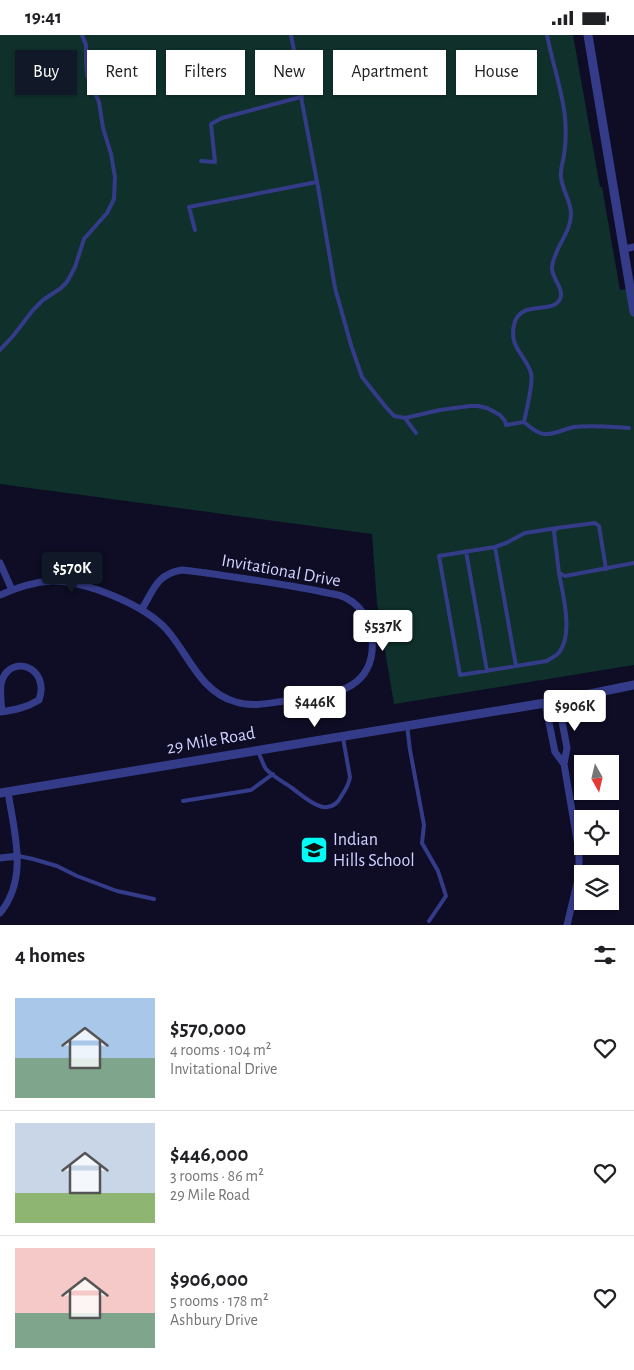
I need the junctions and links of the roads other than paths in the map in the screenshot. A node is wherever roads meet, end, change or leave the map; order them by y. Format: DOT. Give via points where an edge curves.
graph roads {
  1 [pos="82,35"];
  2 [pos="291,35"];
  3 [pos="547,35"];
  4 [pos="588,35"];
  5 [pos="302,97"];
  6 [pos="201,161"];
  7 [pos="317,182"];
  8 [pos="195,230"];
  9 [pos="634,247"];
  10 [pos="624,249"];
  11 [pos="631,271"];
  12 [pos="634,312"];
  13 [pos="0,350"];
  14 [pos="405,418"];
  15 [pos="524,422"];
  16 [pos="629,428"];
  17 [pos="416,433"];
  18 [pos="556,528"];
  19 [pos="495,547"];
  20 [pos="466,551"];
  21 [pos="0,563"];
  22 [pos="634,563"];
  23 [pos="606,569"];
  24 [pos="559,573"];
  25 [pos="12,590"];
  26 [pos="0,595"];
  27 [pos="142,609"];
  28 [pos="516,666"];
  29 [pos="487,671"];
  30 [pos="634,685"];
  31 [pos="558,700"];
  32 [pos="545,703"];
  33 [pos="1,712"];
  34 [pos="407,725"];
  35 [pos="342,736"];
  36 [pos="257,750"];
  37 [pos="564,763"];
  38 [pos="273,774"];
  39 [pos="4,792"];
  40 [pos="183,801"];
  41 [pos="18,856"];
  42 [pos="0,857"];
  43 [pos="154,899"];
  44 [pos="0,913"];
  45 [pos="429,921"];
  46 [pos="567,925"];
  1 -- 13 [label="lane" via="86,45 88,76 99,102 111,153 114,199 107,213 84,239 67,281 33,310"];
  2 -- 5 [label="lane"];
  3 -- 15 [label="lane" via="564,115 561,179 572,215 552,267 561,297 553,305 522,312 513,327 514,345 532,379"];
  4 -- 10 [label="street"];
  5 -- 6 [label="lane" via="210,123 215,161"];
  5 -- 7 [label="lane"];
  7 -- 8 [label="lane" via="189,207"];
  7 -- 14 [label="lane" via="334,288 359,369 366,384 385,407 394,416"];
  9 -- 10 [label="street"];
  10 -- 11 [label="street"];
  11 -- 12 [label="street"];
  14 -- 15 [label="lane" via="478,406 500,415 506,425"];
  14 -- 17 [label="lane"];
  15 -- 16 [label="lane" via="544,434 574,427"];
  18 -- 19 [label="lane" via="525,533"];
  18 -- 23 [label="lane" via="595,523 599,526"];
  18 -- 24 [label="lane"];
  19 -- 20 [label="lane"];
  19 -- 28 [label="lane"];
  20 -- 29 [label="lane"];
  20 -- 29 [label="lane" via="439,555 458,666 460,675"];
  21 -- 25 [label="street"];
  22 -- 23 [label="lane"];
  23 -- 24 [label="lane" via="565,576"];
  24 -- 28 [label="lane" via="567,628 565,642 559,653 547,661"];
  25 -- 26 [label="street, Invitational Drive"];
  25 -- 27 [label="street, Invitational Drive" via="49,581 64,581 97,589"];
  27 -- 27 [label="street, Invitational Drive" via="167,629 212,689 223,697 247,705 345,690 358,681 371,661 368,623 358,605 345,597 182,570 160,579"];
  28 -- 29 [label="lane"];
  30 -- 31 [label="street, 29 Mile Road"];
  31 -- 32 [label="street, 29 Mile Road"];
  31 -- 37 [label="street" via="567,748"];
  32 -- 34 [label="street, 29 Mile Road"];
  32 -- 37 [label="street" via="555,752"];
  33 -- 33 [label="street" via="22,708 39,700 42,692 36,672 20,665 4,676 0,684"];
  34 -- 35 [label="street, 29 Mile Road"];
  34 -- 45 [label="lane" via="424,825 422,843 438,871 446,896"];
  35 -- 36 [label="street, 29 Mile Road"];
  35 -- 38 [label="lane" via="350,777 341,799 334,806 323,808"];
  36 -- 38 [label="lane" via="266,769"];
  36 -- 39 [label="street, 29 Mile Road"];
  37 -- 46 [label="street" via="579,852 578,875"];
  38 -- 40 [label="lane" via="251,789"];
  39 -- 41 [label="street"];
  41 -- 42 [label="street"];
  41 -- 43 [label="lane" via="56,866 105,887"];
  41 -- 44 [label="street" via="18,873 9,902"];
}
